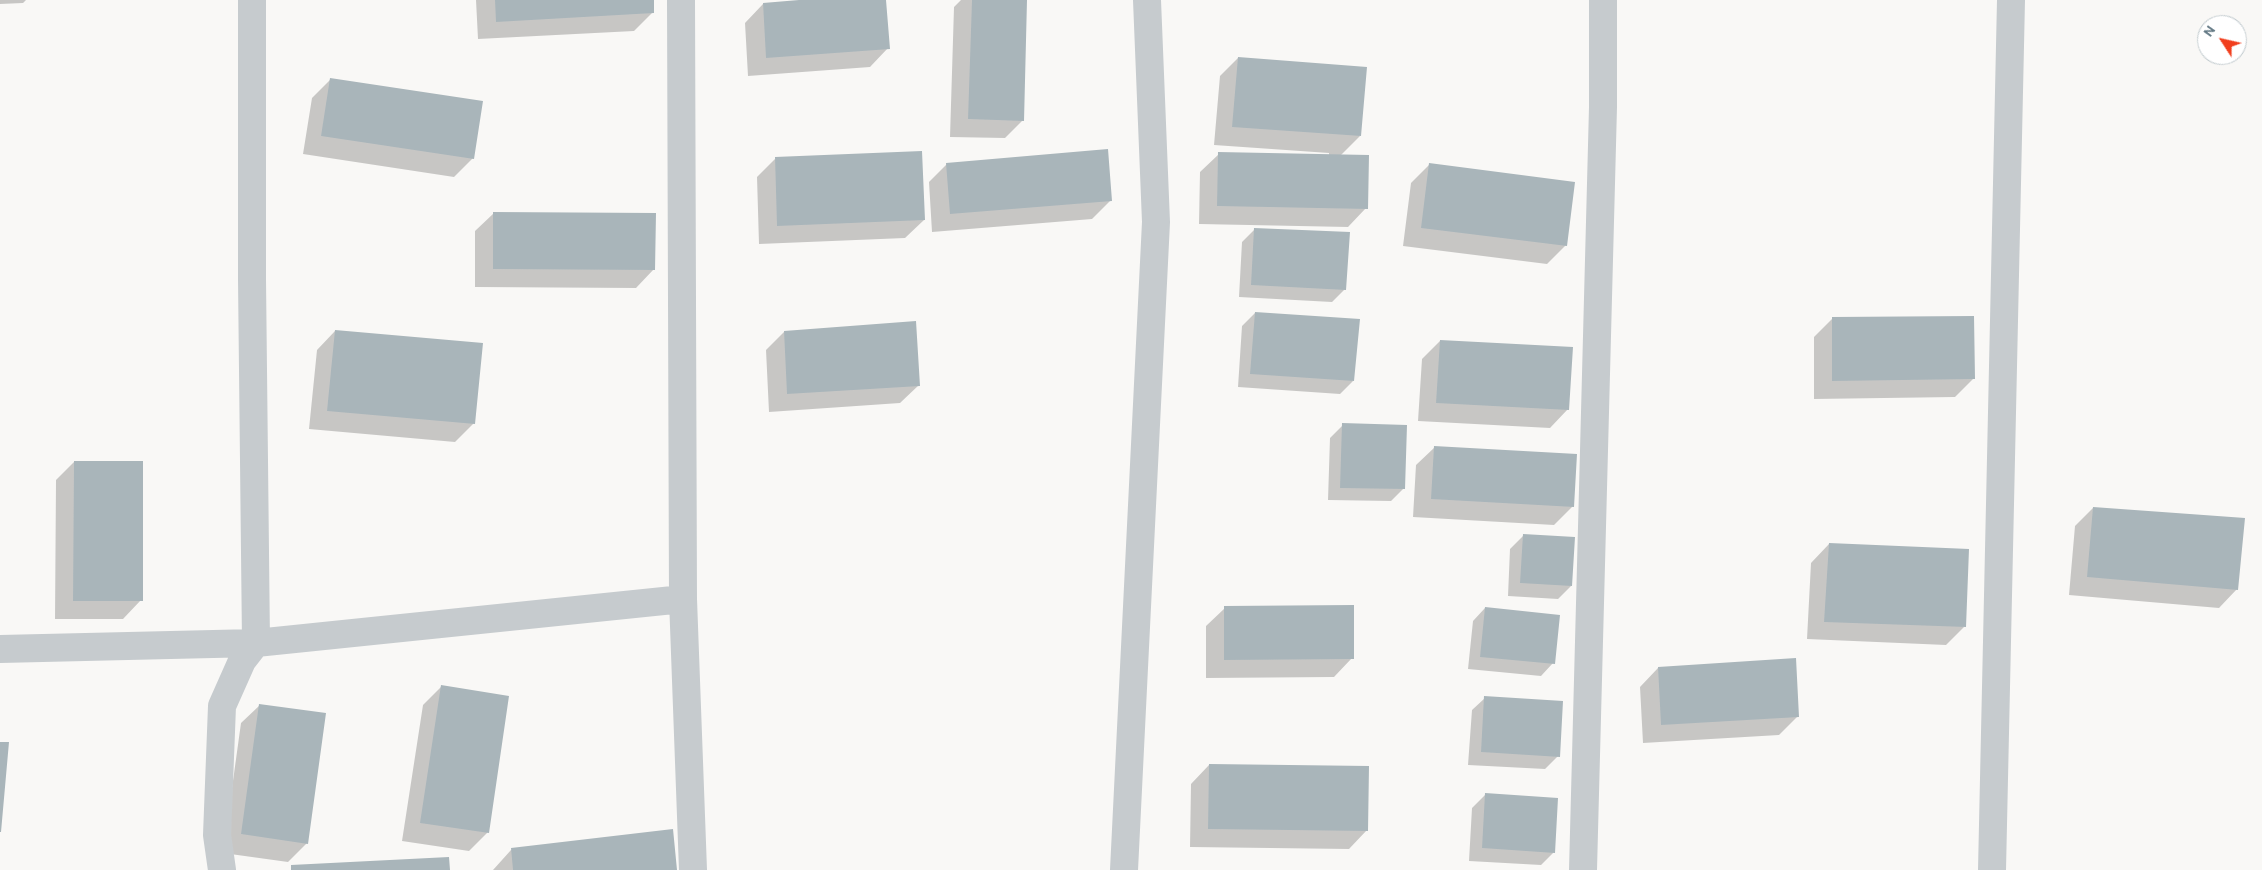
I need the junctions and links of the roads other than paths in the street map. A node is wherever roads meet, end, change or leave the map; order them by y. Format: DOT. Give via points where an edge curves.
graph roads {
  1 [pos="252,0"];
  2 [pos="681,0"];
  3 [pos="1147,0"];
  4 [pos="1603,0"];
  5 [pos="2011,0"];
  6 [pos="682,599"];
  7 [pos="256,643"];
  8 [pos="0,649"];
  9 [pos="222,870"];
  10 [pos="693,870"];
  11 [pos="1124,870"];
  12 [pos="1583,870"];
  13 [pos="1992,870"];
  1 -- 7 [label="street"];
  2 -- 6 [label="street"];
  3 -- 11 [label="street" via="1156,222"];
  4 -- 12 [label="street"];
  5 -- 13 [label="street"];
  6 -- 7 [label="street"];
  6 -- 10 [label="street"];
  7 -- 8 [label="street"];
  7 -- 9 [label="street" via="242,661 222,706 217,835"];
}
